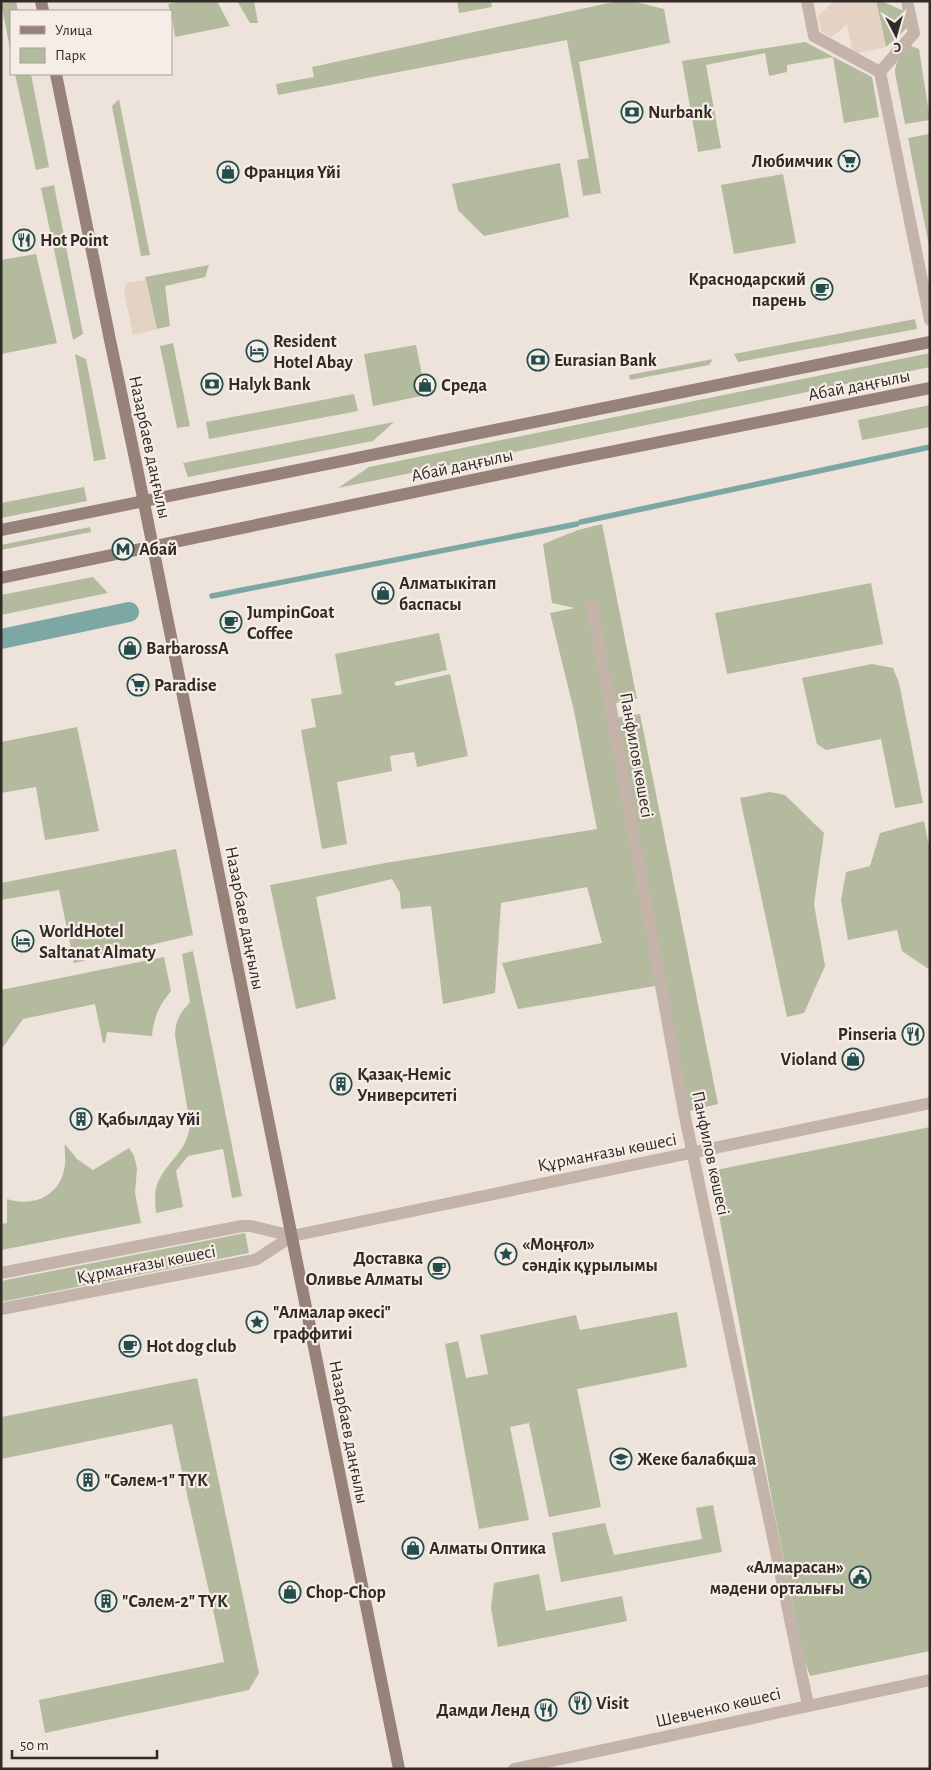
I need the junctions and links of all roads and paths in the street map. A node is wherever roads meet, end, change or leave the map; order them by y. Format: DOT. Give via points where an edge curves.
graph roads {
  1 [pos="807,1"];
  2 [pos="907,1"];
  3 [pos="880,72"];
  4 [pos="56,75"];
  5 [pos="930,320"];
  6 [pos="930,342"];
  7 [pos="930,388"];
  8 [pos="144,502"];
  9 [pos="1,530"];
  10 [pos="153,548"];
  11 [pos="1,578"];
  12 [pos="592,605"];
  13 [pos="930,1103"];
  14 [pos="692,1153"];
  15 [pos="292,1236"];
  16 [pos="1,1273"];
  17 [pos="1,1310"];
  18 [pos="930,1680"];
  19 [pos="808,1705"];
  20 [pos="399,1769"];
  21 [pos="514,1769"];
  1 -- 3 [label="street" via="814,36"];
  2 -- 3 [label="street" via="914,33"];
  3 -- 5 [label="street"];
  4 -- 8 [label="main road, Назарбаев даңғылы"];
  6 -- 8 [label="main road, Абай даңғылы"];
  7 -- 10 [label="main road, Абай даңғылы"];
  8 -- 9 [label="main road, Абай даңғылы"];
  8 -- 10 [label="main road, Назарбаев даңғылы"];
  10 -- 11 [label="main road, Абай даңғылы"];
  10 -- 15 [label="main road, Назарбаев даңғылы"];
  12 -- 14 [label="street, Панфилов көшесі"];
  13 -- 14 [label="street, Құрманғазы көшесі"];
  14 -- 15 [label="street, Құрманғазы көшесі"];
  14 -- 19 [label="street, Панфилов көшесі"];
  15 -- 16 [label="street, Құрманғазы көшесі" via="242,1226"];
  15 -- 17 [label="street, Құрманғазы көшесі" via="249,1262"];
  15 -- 20 [label="main road, Назарбаев даңғылы"];
  18 -- 19 [label="street, Шевченко көшесі"];
  19 -- 21 [label="street, Шевченко көшесі"];
}
